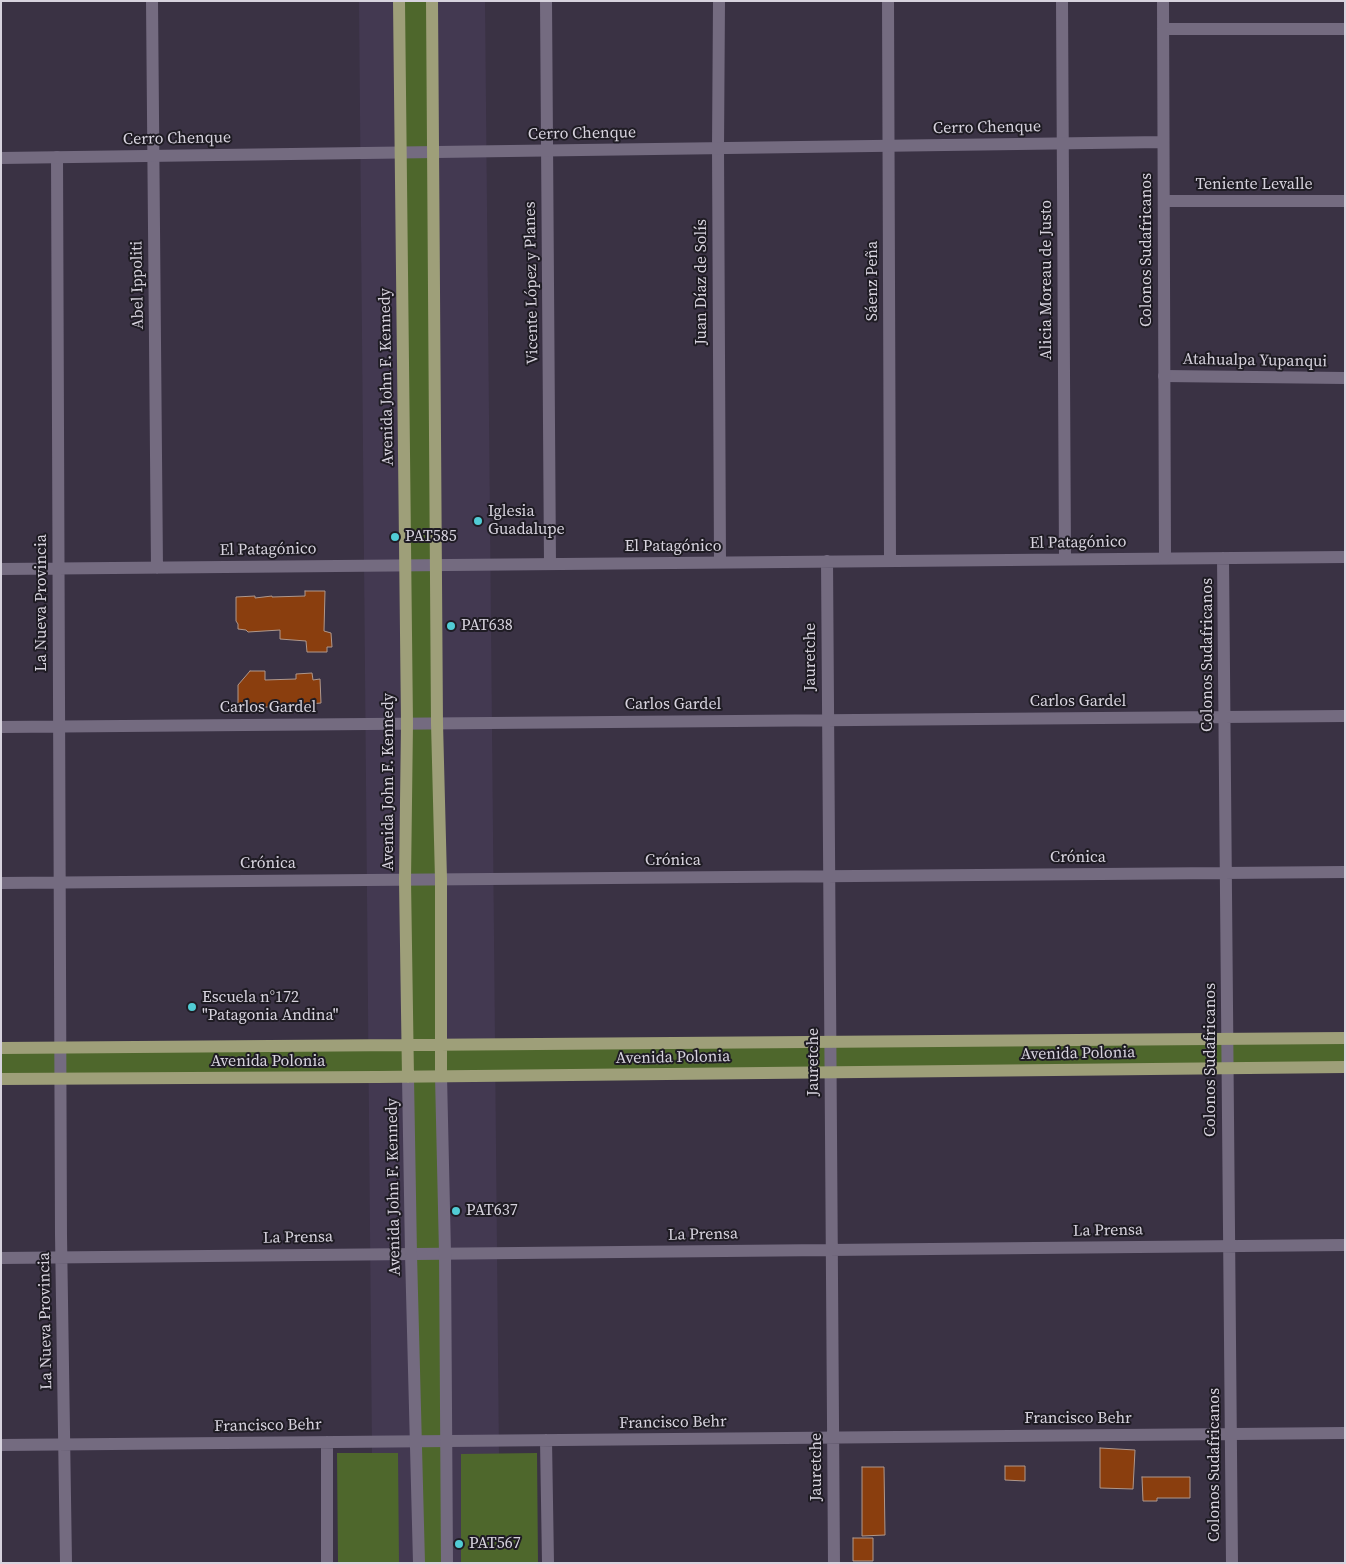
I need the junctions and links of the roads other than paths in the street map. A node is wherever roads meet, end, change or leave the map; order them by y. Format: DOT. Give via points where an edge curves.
graph roads {
  1 [pos="152,1"];
  2 [pos="398,1"];
  3 [pos="432,1"];
  4 [pos="546,1"];
  5 [pos="719,1"];
  6 [pos="888,1"];
  7 [pos="1062,1"];
  8 [pos="1163,1"];
  9 [pos="1163,29"];
  10 [pos="1345,29"];
  11 [pos="1163,142"];
  12 [pos="1062,144"];
  13 [pos="888,146"];
  14 [pos="718,148"];
  15 [pos="546,150"];
  16 [pos="401,152"];
  17 [pos="432,152"];
  18 [pos="153,156"];
  19 [pos="57,157"];
  20 [pos="1,158"];
  21 [pos="1164,201"];
  22 [pos="1345,201"];
  23 [pos="1164,376"];
  24 [pos="1345,378"];
  25 [pos="1345,557"];
  26 [pos="1165,558"];
  27 [pos="1223,558"];
  28 [pos="1065,559"];
  29 [pos="827,561"];
  30 [pos="890,561"];
  31 [pos="720,562"];
  32 [pos="550,564"];
  33 [pos="405,565"];
  34 [pos="436,565"];
  35 [pos="58,568"];
  36 [pos="157,568"];
  37 [pos="1,569"];
  38 [pos="1345,716"];
  39 [pos="1224,717"];
  40 [pos="828,720"];
  41 [pos="437,723"];
  42 [pos="407,724"];
  43 [pos="59,726"];
  44 [pos="1,727"];
  45 [pos="1345,872"];
  46 [pos="1226,873"];
  47 [pos="829,876"];
  48 [pos="440,879"];
  49 [pos="405,880"];
  50 [pos="60,882"];
  51 [pos="1,883"];
  52 [pos="1345,1038"];
  53 [pos="1227,1039"];
  54 [pos="830,1042"];
  55 [pos="408,1045"];
  56 [pos="440,1045"];
  57 [pos="1,1048"];
  58 [pos="60,1048"];
  59 [pos="1345,1067"];
  60 [pos="1228,1068"];
  61 [pos="830,1072"];
  62 [pos="441,1076"];
  63 [pos="408,1077"];
  64 [pos="1,1079"];
  65 [pos="60,1079"];
  66 [pos="1345,1245"];
  67 [pos="1229,1246"];
  68 [pos="832,1250"];
  69 [pos="445,1253"];
  70 [pos="411,1254"];
  71 [pos="62,1257"];
  72 [pos="1,1258"];
  73 [pos="1345,1433"];
  74 [pos="1231,1434"];
  75 [pos="833,1438"];
  76 [pos="546,1440"];
  77 [pos="416,1441"];
  78 [pos="445,1441"];
  79 [pos="328,1442"];
  80 [pos="64,1444"];
  81 [pos="1,1445"];
  82 [pos="66,1563"];
  83 [pos="327,1563"];
  84 [pos="419,1563"];
  85 [pos="446,1563"];
  86 [pos="548,1563"];
  87 [pos="834,1563"];
  88 [pos="1232,1563"];
  1 -- 18 [label="street, Abel Ippoliti"];
  2 -- 16 [label="main road, Avenida John F. Kennedy"];
  3 -- 17 [label="main road"];
  4 -- 15 [label="street, Vicente López y Planes"];
  5 -- 14 [label="street, Juan Díaz de Solís"];
  6 -- 13 [label="street, Sáenz Peña"];
  7 -- 12 [label="street, Alicia Moreau de Justo"];
  8 -- 9 [label="street, Colonos Sudafricanos"];
  9 -- 10 [label="street"];
  9 -- 11 [label="street, Colonos Sudafricanos"];
  11 -- 12 [label="street, Cerro Chenque"];
  11 -- 21 [label="street, Colonos Sudafricanos"];
  12 -- 13 [label="street, Cerro Chenque"];
  12 -- 28 [label="street, Alicia Moreau de Justo"];
  13 -- 14 [label="street, Cerro Chenque"];
  13 -- 30 [label="street, Sáenz Peña"];
  14 -- 15 [label="street, Cerro Chenque"];
  14 -- 31 [label="street, Juan Díaz de Solís"];
  15 -- 17 [label="street, Cerro Chenque"];
  15 -- 32 [label="street, Vicente López y Planes"];
  16 -- 17 [label="street, Cerro Chenque"];
  16 -- 18 [label="street, Cerro Chenque"];
  16 -- 33 [label="main road, Avenida John F. Kennedy"];
  17 -- 34 [label="main road"];
  18 -- 19 [label="street, Cerro Chenque"];
  18 -- 36 [label="street, Abel Ippoliti"];
  19 -- 20 [label="street, Cerro Chenque"];
  19 -- 35 [label="street, La Nueva Provincia"];
  21 -- 22 [label="street, Teniente Levalle"];
  21 -- 23 [label="street, Colonos Sudafricanos"];
  23 -- 24 [label="street, Atahualpa Yupanqui"];
  23 -- 26 [label="street, Colonos Sudafricanos"];
  25 -- 27 [label="street, El Patagónico"];
  26 -- 27 [label="street, El Patagónico"];
  26 -- 28 [label="street, El Patagónico"];
  27 -- 39 [label="street, Colonos Sudafricanos"];
  28 -- 30 [label="street, El Patagónico"];
  29 -- 30 [label="street, El Patagónico"];
  29 -- 31 [label="street, El Patagónico"];
  29 -- 40 [label="street, Jauretche"];
  31 -- 32 [label="street, El Patagónico"];
  32 -- 34 [label="street, El Patagónico"];
  33 -- 34 [label="street, El Patagónico"];
  33 -- 36 [label="street, El Patagónico"];
  33 -- 42 [label="main road, Avenida John F. Kennedy"];
  34 -- 41 [label="main road"];
  35 -- 36 [label="street, El Patagónico"];
  35 -- 37 [label="street, El Patagónico"];
  35 -- 43 [label="street, La Nueva Provincia"];
  38 -- 39 [label="street, Carlos Gardel"];
  39 -- 40 [label="street, Carlos Gardel"];
  39 -- 46 [label="street, Colonos Sudafricanos"];
  40 -- 41 [label="street, Carlos Gardel"];
  40 -- 47 [label="street, Jauretche"];
  41 -- 42 [label="street, Carlos Gardel"];
  41 -- 48 [label="main road"];
  42 -- 43 [label="street, Carlos Gardel"];
  42 -- 49 [label="main road, Avenida John F. Kennedy"];
  43 -- 44 [label="street, Carlos Gardel"];
  43 -- 50 [label="street, La Nueva Provincia"];
  45 -- 46 [label="street, Crónica"];
  46 -- 47 [label="street, Crónica"];
  46 -- 53 [label="street, Colonos Sudafricanos"];
  47 -- 48 [label="street, Crónica"];
  47 -- 54 [label="street, Jauretche"];
  48 -- 49 [label="street, Crónica"];
  48 -- 56 [label="main road"];
  49 -- 50 [label="street, Crónica"];
  49 -- 55 [label="main road, Avenida John F. Kennedy"];
  50 -- 51 [label="street, Crónica"];
  50 -- 58 [label="street, La Nueva Provincia"];
  52 -- 53 [label="main road, Avenida Polonia"];
  53 -- 54 [label="main road, Avenida Polonia"];
  53 -- 60 [label="street, Colonos Sudafricanos"];
  54 -- 56 [label="main road, Avenida Polonia"];
  54 -- 61 [label="street, Jauretche"];
  55 -- 56 [label="main road, Avenida Polonia"];
  55 -- 58 [label="main road, Avenida Polonia"];
  55 -- 63 [label="main road, Avenida John F. Kennedy"];
  56 -- 62 [label="main road"];
  57 -- 58 [label="main road, Avenida Polonia"];
  58 -- 65 [label="street, La Nueva Provincia"];
  59 -- 60 [label="main road, Avenida Polonia"];
  60 -- 61 [label="main road, Avenida Polonia"];
  60 -- 67 [label="street, Colonos Sudafricanos"];
  61 -- 62 [label="main road, Avenida Polonia"];
  61 -- 68 [label="street, Jauretche"];
  62 -- 63 [label="main road, Avenida Polonia"];
  62 -- 69 [label="street"];
  63 -- 65 [label="main road, Avenida Polonia"];
  63 -- 70 [label="street, Avenida John F. Kennedy"];
  64 -- 65 [label="main road, Avenida Polonia"];
  65 -- 71 [label="street, La Nueva Provincia"];
  66 -- 67 [label="street, La Prensa"];
  67 -- 68 [label="street, La Prensa"];
  67 -- 74 [label="street, Colonos Sudafricanos"];
  68 -- 69 [label="street, La Prensa"];
  68 -- 75 [label="street, Jauretche"];
  69 -- 70 [label="street, La Prensa"];
  69 -- 78 [label="street"];
  70 -- 71 [label="street, La Prensa"];
  70 -- 77 [label="street, Avenida John F. Kennedy"];
  71 -- 72 [label="street, La Prensa"];
  71 -- 80 [label="street, La Nueva Provincia"];
  73 -- 74 [label="street, Francisco Behr"];
  74 -- 75 [label="street, Francisco Behr"];
  74 -- 88 [label="street, Colonos Sudafricanos"];
  75 -- 76 [label="street, Francisco Behr"];
  75 -- 87 [label="street, Jauretche"];
  76 -- 78 [label="street, Francisco Behr"];
  76 -- 86 [label="street"];
  77 -- 78 [label="street, Francisco Behr"];
  77 -- 79 [label="street, Francisco Behr"];
  77 -- 84 [label="street, Avenida John F. Kennedy"];
  78 -- 85 [label="street"];
  79 -- 80 [label="street, Francisco Behr"];
  79 -- 83 [label="street"];
  80 -- 81 [label="street, Francisco Behr"];
  80 -- 82 [label="street, La Nueva Provincia"];
}
